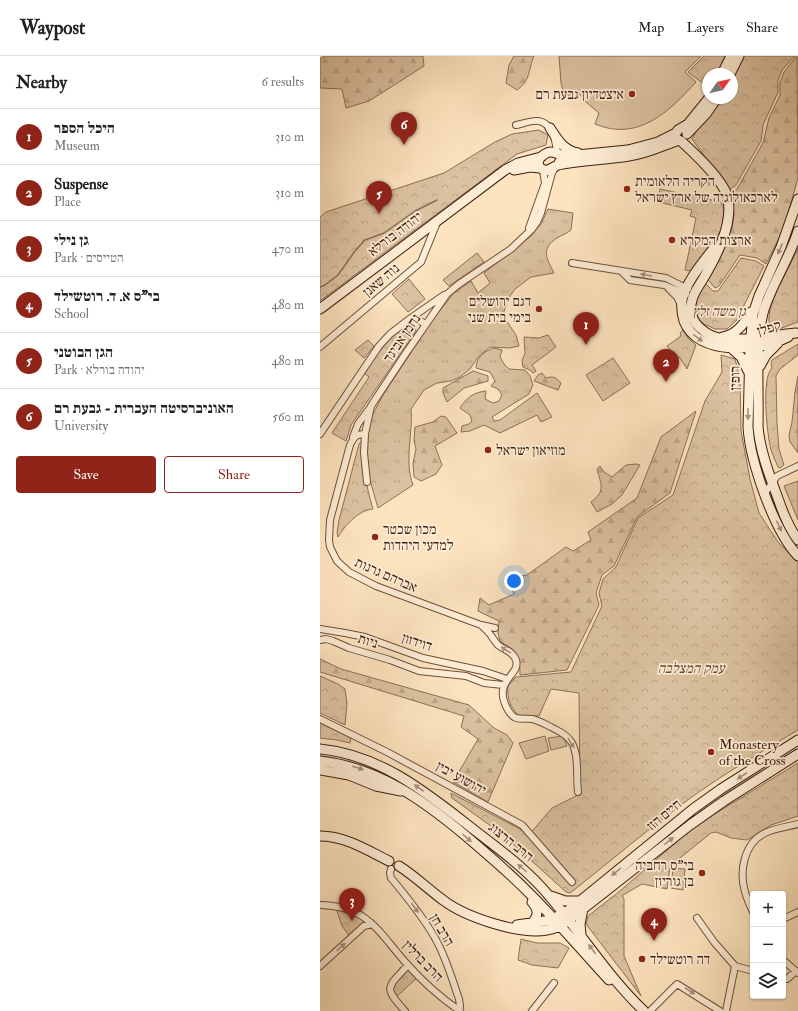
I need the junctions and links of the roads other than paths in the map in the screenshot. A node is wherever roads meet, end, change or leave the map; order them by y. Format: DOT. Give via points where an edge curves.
graph roads {
  1 [pos="732,56"];
  2 [pos="739,56"];
  3 [pos="725,68"];
  4 [pos="733,68"];
  5 [pos="704,104"];
  6 [pos="713,104"];
  7 [pos="516,125"];
  8 [pos="550,128"];
  9 [pos="682,135"];
  10 [pos="551,154"];
  11 [pos="581,154"];
  12 [pos="557,166"];
  13 [pos="541,169"];
  14 [pos="487,183"];
  15 [pos="798,199"];
  16 [pos="439,219"];
  17 [pos="798,231"];
  18 [pos="725,232"];
  19 [pos="519,243"];
  20 [pos="572,263"];
  21 [pos="622,272"];
  22 [pos="696,273"];
  23 [pos="672,280"];
  24 [pos="664,285"];
  25 [pos="452,289"];
  26 [pos="685,291"];
  27 [pos="694,294"];
  28 [pos="755,306"];
  29 [pos="320,309"];
  30 [pos="682,310"];
  31 [pos="408,320"];
  32 [pos="761,322"];
  33 [pos="426,324"];
  34 [pos="797,332"];
  35 [pos="720,338"];
  36 [pos="779,338"];
  37 [pos="760,342"];
  38 [pos="750,343"];
  39 [pos="320,347"];
  40 [pos="730,347"];
  41 [pos="759,369"];
  42 [pos="749,375"];
  43 [pos="372,406"];
  44 [pos="320,434"];
  45 [pos="365,434"];
  46 [pos="350,445"];
  47 [pos="798,466"];
  48 [pos="367,482"];
  49 [pos="772,482"];
  50 [pos="765,493"];
  51 [pos="798,540"];
  52 [pos="798,556"];
  53 [pos="481,625"];
  54 [pos="495,628"];
  55 [pos="320,629"];
  56 [pos="320,640"];
  57 [pos="507,679"];
  58 [pos="503,685"];
  59 [pos="320,719"];
  60 [pos="798,740"];
  61 [pos="320,749"];
  62 [pos="798,754"];
  63 [pos="320,761"];
  64 [pos="320,770"];
  65 [pos="406,791"];
  66 [pos="578,792"];
  67 [pos="798,824"];
  68 [pos="320,836"];
  69 [pos="498,864"];
  70 [pos="393,868"];
  71 [pos="572,882"];
  72 [pos="549,896"];
  73 [pos="320,905"];
  74 [pos="582,905"];
  75 [pos="750,905"];
  76 [pos="798,912"];
  77 [pos="364,917"];
  78 [pos="566,917"];
  79 [pos="697,918"];
  80 [pos="786,918"];
  81 [pos="557,923"];
  82 [pos="372,924"];
  83 [pos="363,927"];
  84 [pos="534,928"];
  85 [pos="581,935"];
  86 [pos="570,939"];
  87 [pos="786,963"];
  88 [pos="408,965"];
  89 [pos="320,966"];
  90 [pos="735,966"];
  91 [pos="750,970"];
  92 [pos="797,972"];
  93 [pos="786,979"];
  94 [pos="554,983"];
  95 [pos="460,1010"];
  96 [pos="405,1011"];
  97 [pos="532,1011"];
  98 [pos="644,1011"];
  99 [pos="650,1011"];
  100 [pos="720,1011"];
  101 [pos="726,1011"];
  1 -- 3 [label="street"];
  2 -- 4 [label="street"];
  5 -- 9 [label="street"];
  6 -- 9 [label="street" via="706,114"];
  7 -- 8 [label="street" via="538,121"];
  8 -- 10 [label="street"];
  8 -- 10 [label="street" via="555,138"];
  8 -- 11 [label="street" via="567,150"];
  9 -- 11 [label="street, יהודה בורלא" via="628,150"];
  9 -- 12 [label="street" via="652,151 636,155 576,161"];
  9 -- 18 [label="street" via="725,189 728,209"];
  10 -- 11 [label="street, יהודה בורלא"];
  10 -- 12 [label="street" via="560,160"];
  10 -- 13 [label="street" via="538,161"];
  10 -- 14 [label="street, יהודה בורלא" via="512,166"];
  12 -- 13 [label="street, יהודה בורלא" via="548,170"];
  12 -- 19 [label="street, נחמן אביגד" via="552,173 537,222"];
  13 -- 14 [label="street, יהודה בורלא" via="509,171"];
  13 -- 19 [label="street, נחמן אביגד" via="545,183 543,190 533,219"];
  14 -- 16 [label="street, יהודה בורלא"];
  15 -- 28 [label="street, רופין, one-way" via="781,247"];
  16 -- 29 [label="street, יהודה בורלא"];
  16 -- 39 [label="street, נוה שאנן" via="421,262"];
  17 -- 32 [label="street, רופין" via="766,304"];
  18 -- 22 [label="street"];
  18 -- 27 [label="street"];
  19 -- 25 [label="street, נחמן אביגד"];
  20 -- 21 [label="street"];
  23 -- 21 [label="street, one-way"];
  21 -- 24 [label="street" via="630,280"];
  22 -- 23 [label="street" via="686,279"];
  22 -- 26 [label="street"];
  23 -- 26 [label="street"];
  24 -- 26 [label="street"];
  24 -- 30 [label="street" via="677,296"];
  25 -- 31 [label="street"];
  25 -- 33 [label="street, נחמן אביגד"];
  26 -- 27 [label="street"];
  26 -- 30 [label="street"];
  27 -- 35 [label="street" via="691,305 696,324 705,333"];
  28 -- 35 [label="street" via="739,329"];
  28 -- 38 [label="street, רופין"];
  30 -- 40 [label="street, one-way" via="685,323 694,337 711,346"];
  31 -- 33 [label="street" via="414,318"];
  31 -- 44 [label="street" via="379,346"];
  32 -- 36 [label="street" via="767,332"];
  32 -- 37 [label="street, רופין"];
  33 -- 43 [label="street, נחמן אביגד"];
  34 -- 36 [label="street, קפלן"];
  35 -- 38 [label="street"];
  36 -- 37 [label="street, קפלן"];
  36 -- 41 [label="street" via="764,357"];
  37 -- 38 [label="street, קפלן"];
  37 -- 41 [label="street, רופין"];
  38 -- 40 [label="street"];
  38 -- 42 [label="street, רופין"];
  40 -- 42 [label="street" via="744,360"];
  41 -- 49 [label="street, רופין" via="759,438"];
  42 -- 50 [label="street, רופין, one-way" via="749,439 753,460"];
  43 -- 45 [label="street, נחמן אביגד"];
  43 -- 46 [label="street, אברהם גרנות" via="358,424"];
  45 -- 46 [label="street" via="355,436"];
  45 -- 48 [label="street, נחמן אביגד"];
  46 -- 53 [label="street, אברהם גרנות" via="330,520 330,548 337,561 349,572 376,586"];
  47 -- 49 [label="street"];
  49 -- 50 [label="street"];
  49 -- 51 [label="street, רופין" via="787,522"];
  50 -- 52 [label="street, רופין, one-way" via="783,536"];
  53 -- 54 [label="street, אברהם גרנות"];
  57 -- 53 [label="street, one-way" via="515,669 516,660 511,653 495,642"];
  55 -- 57 [label="street, דוידזון" via="365,637 423,658"];
  56 -- 58 [label="street, ניות" via="333,641 419,671 466,676 484,683"];
  57 -- 58 [label="street"];
  58 -- 66 [label="street, one-way" via="505,702 512,715 522,720 540,722 570,740 576,757"];
  59 -- 71 [label="street, יהושוע יבין" via="522,825"];
  60 -- 74 [label="street, חיים הזז, one-way" via="692,810"];
  72 -- 61 [label="street, הרב הרצוג, one-way" via="517,864 413,784 366,760"];
  74 -- 62 [label="street, חיים הזז, one-way" via="724,801"];
  63 -- 65 [label="street, הרב הרצוג, one-way" via="366,771"];
  64 -- 65 [label="street" via="349,774 376,786"];
  65 -- 69 [label="street, הרב הרצוג, one-way" via="437,813"];
  67 -- 75 [label="street" via="765,833 756,838 747,851 742,872 745,893"];
  68 -- 70 [label="street" via="336,837"];
  69 -- 81 [label="street, הרב הרצוג" via="532,895"];
  69 -- 84 [label="street" via="537,908 538,915"];
  70 -- 84 [label="street" via="422,882 456,908 485,920 522,930"];
  70 -- 95 [label="street, הרב חן, one-way" via="436,939 451,974"];
  72 -- 74 [label="street"];
  72 -- 78 [label="street, הרב הרצוג"];
  73 -- 77 [label="street, הרב ברלין" via="345,907"];
  74 -- 78 [label="street, חיים הזז"];
  74 -- 85 [label="street"];
  76 -- 80 [label="street"];
  77 -- 82 [label="street, הרב ברלין"];
  77 -- 83 [label="street"];
  78 -- 81 [label="street, חיים הזז"];
  78 -- 85 [label="street, הרב הרצוג"];
  79 -- 90 [label="street"];
  81 -- 84 [label="street" via="549,930"];
  81 -- 86 [label="street, הרב הרצוג"];
  82 -- 83 [label="street"];
  82 -- 88 [label="street, הרב ברלין"];
  89 -- 83 [label="street, one-way"];
  84 -- 86 [label="street"];
  98 -- 85 [label="street, הרב הרצוג, one-way" via="624,991"];
  86 -- 98 [label="street, הרב הרצוג" via="618,990"];
  87 -- 92 [label="street"];
  88 -- 95 [label="street, הרב ברלין"];
  88 -- 96 [label="street" via="396,978 389,992"];
  90 -- 91 [label="street"];
  90 -- 101 [label="street"];
  92 -- 93 [label="street"];
  94 -- 97 [label="street"];
  99 -- 100 [label="street, one-way" via="677,984"];
}
